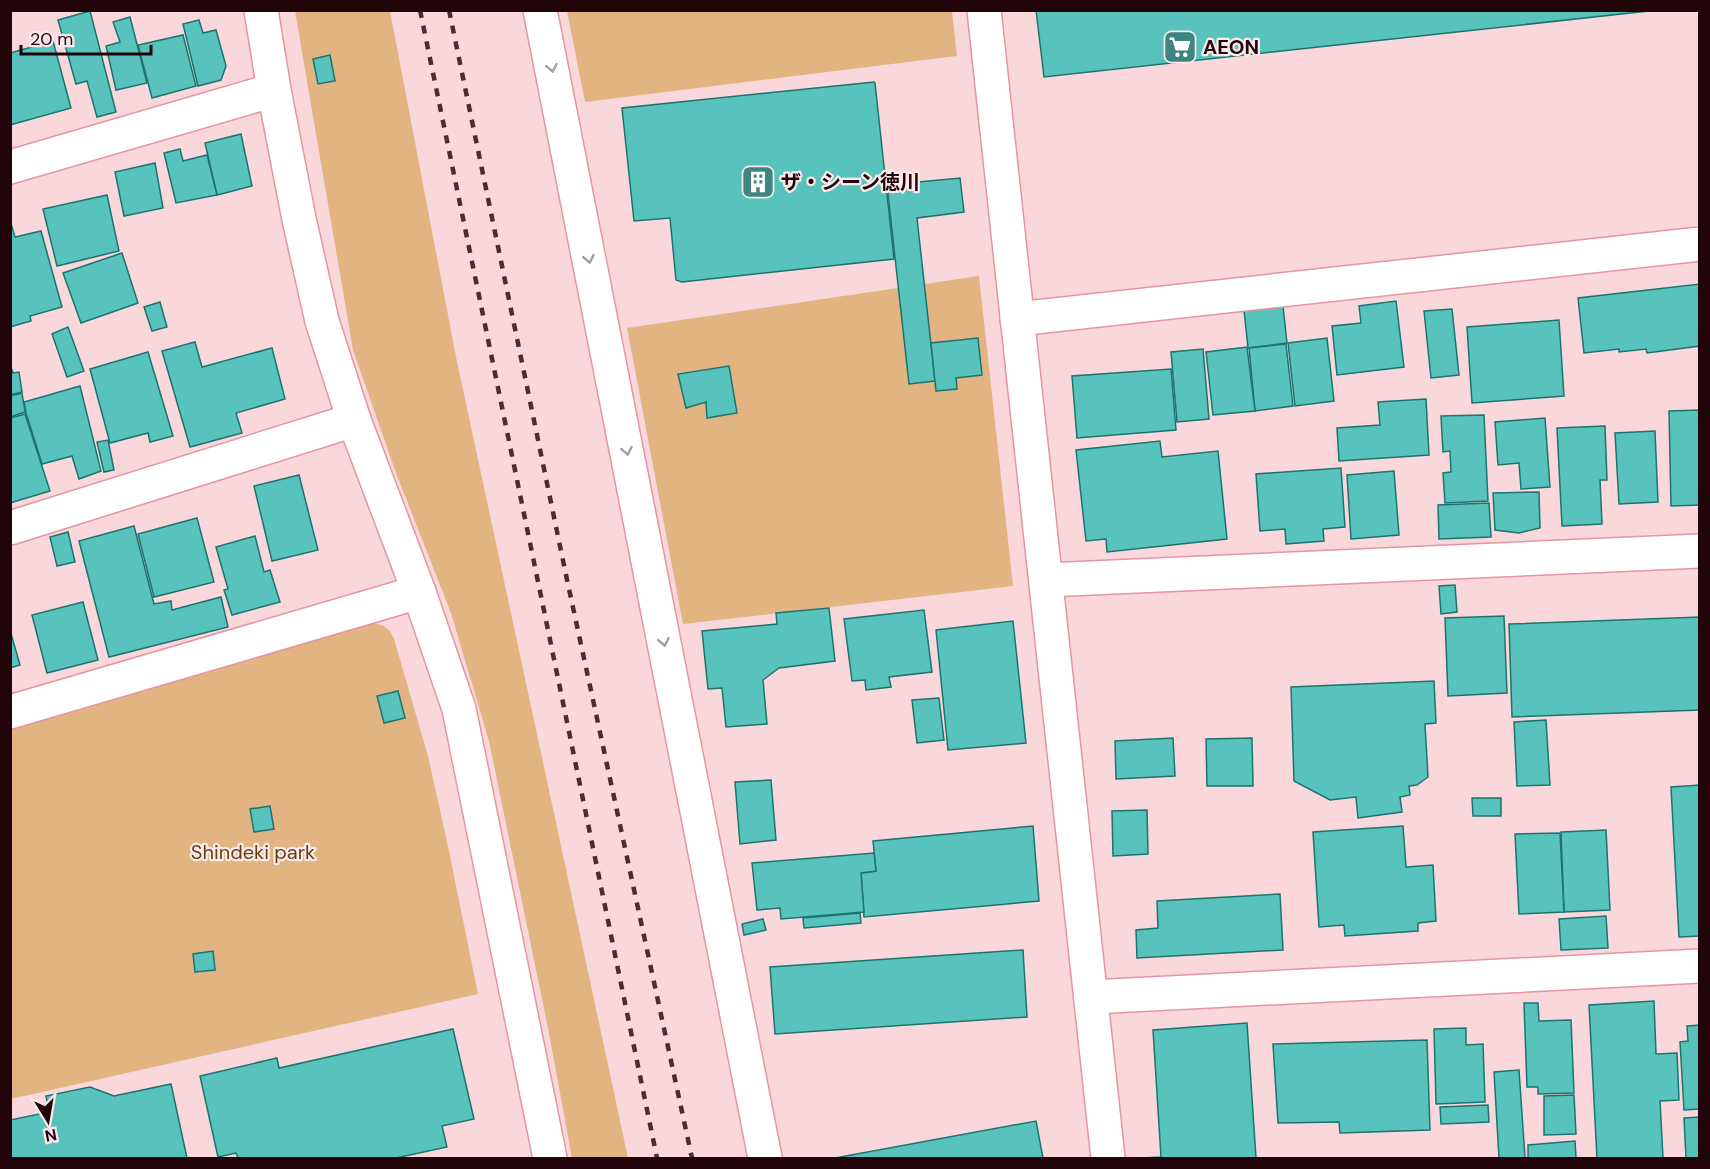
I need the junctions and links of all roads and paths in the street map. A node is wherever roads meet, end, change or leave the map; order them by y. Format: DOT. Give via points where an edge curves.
graph roads {
  1 [pos="261,10"];
  2 [pos="540,10"];
  3 [pos="984,10"];
  4 [pos="273,90"];
  5 [pos="10,167"];
  6 [pos="1700,244"];
  7 [pos="1017,319"];
  8 [pos="354,420"];
  9 [pos="10,528"];
  10 [pos="1700,551"];
  11 [pos="1046,580"];
  12 [pos="419,592"];
  13 [pos="10,712"];
  14 [pos="1700,966"];
  15 [pos="1090,997"];
  16 [pos="550,1158"];
  17 [pos="765,1158"];
  18 [pos="1108,1158"];
  1 -- 4 [label="street"];
  2 -- 17 [label="street, one-way"];
  3 -- 7 [label="street"];
  4 -- 5 [label="street"];
  4 -- 8 [label="street" via="322,321"];
  6 -- 7 [label="street"];
  7 -- 11 [label="street"];
  8 -- 9 [label="street"];
  8 -- 12 [label="street"];
  10 -- 11 [label="street"];
  11 -- 15 [label="street"];
  12 -- 13 [label="street"];
  12 -- 16 [label="street" via="459,709"];
  14 -- 15 [label="street"];
  15 -- 18 [label="street"];
}
